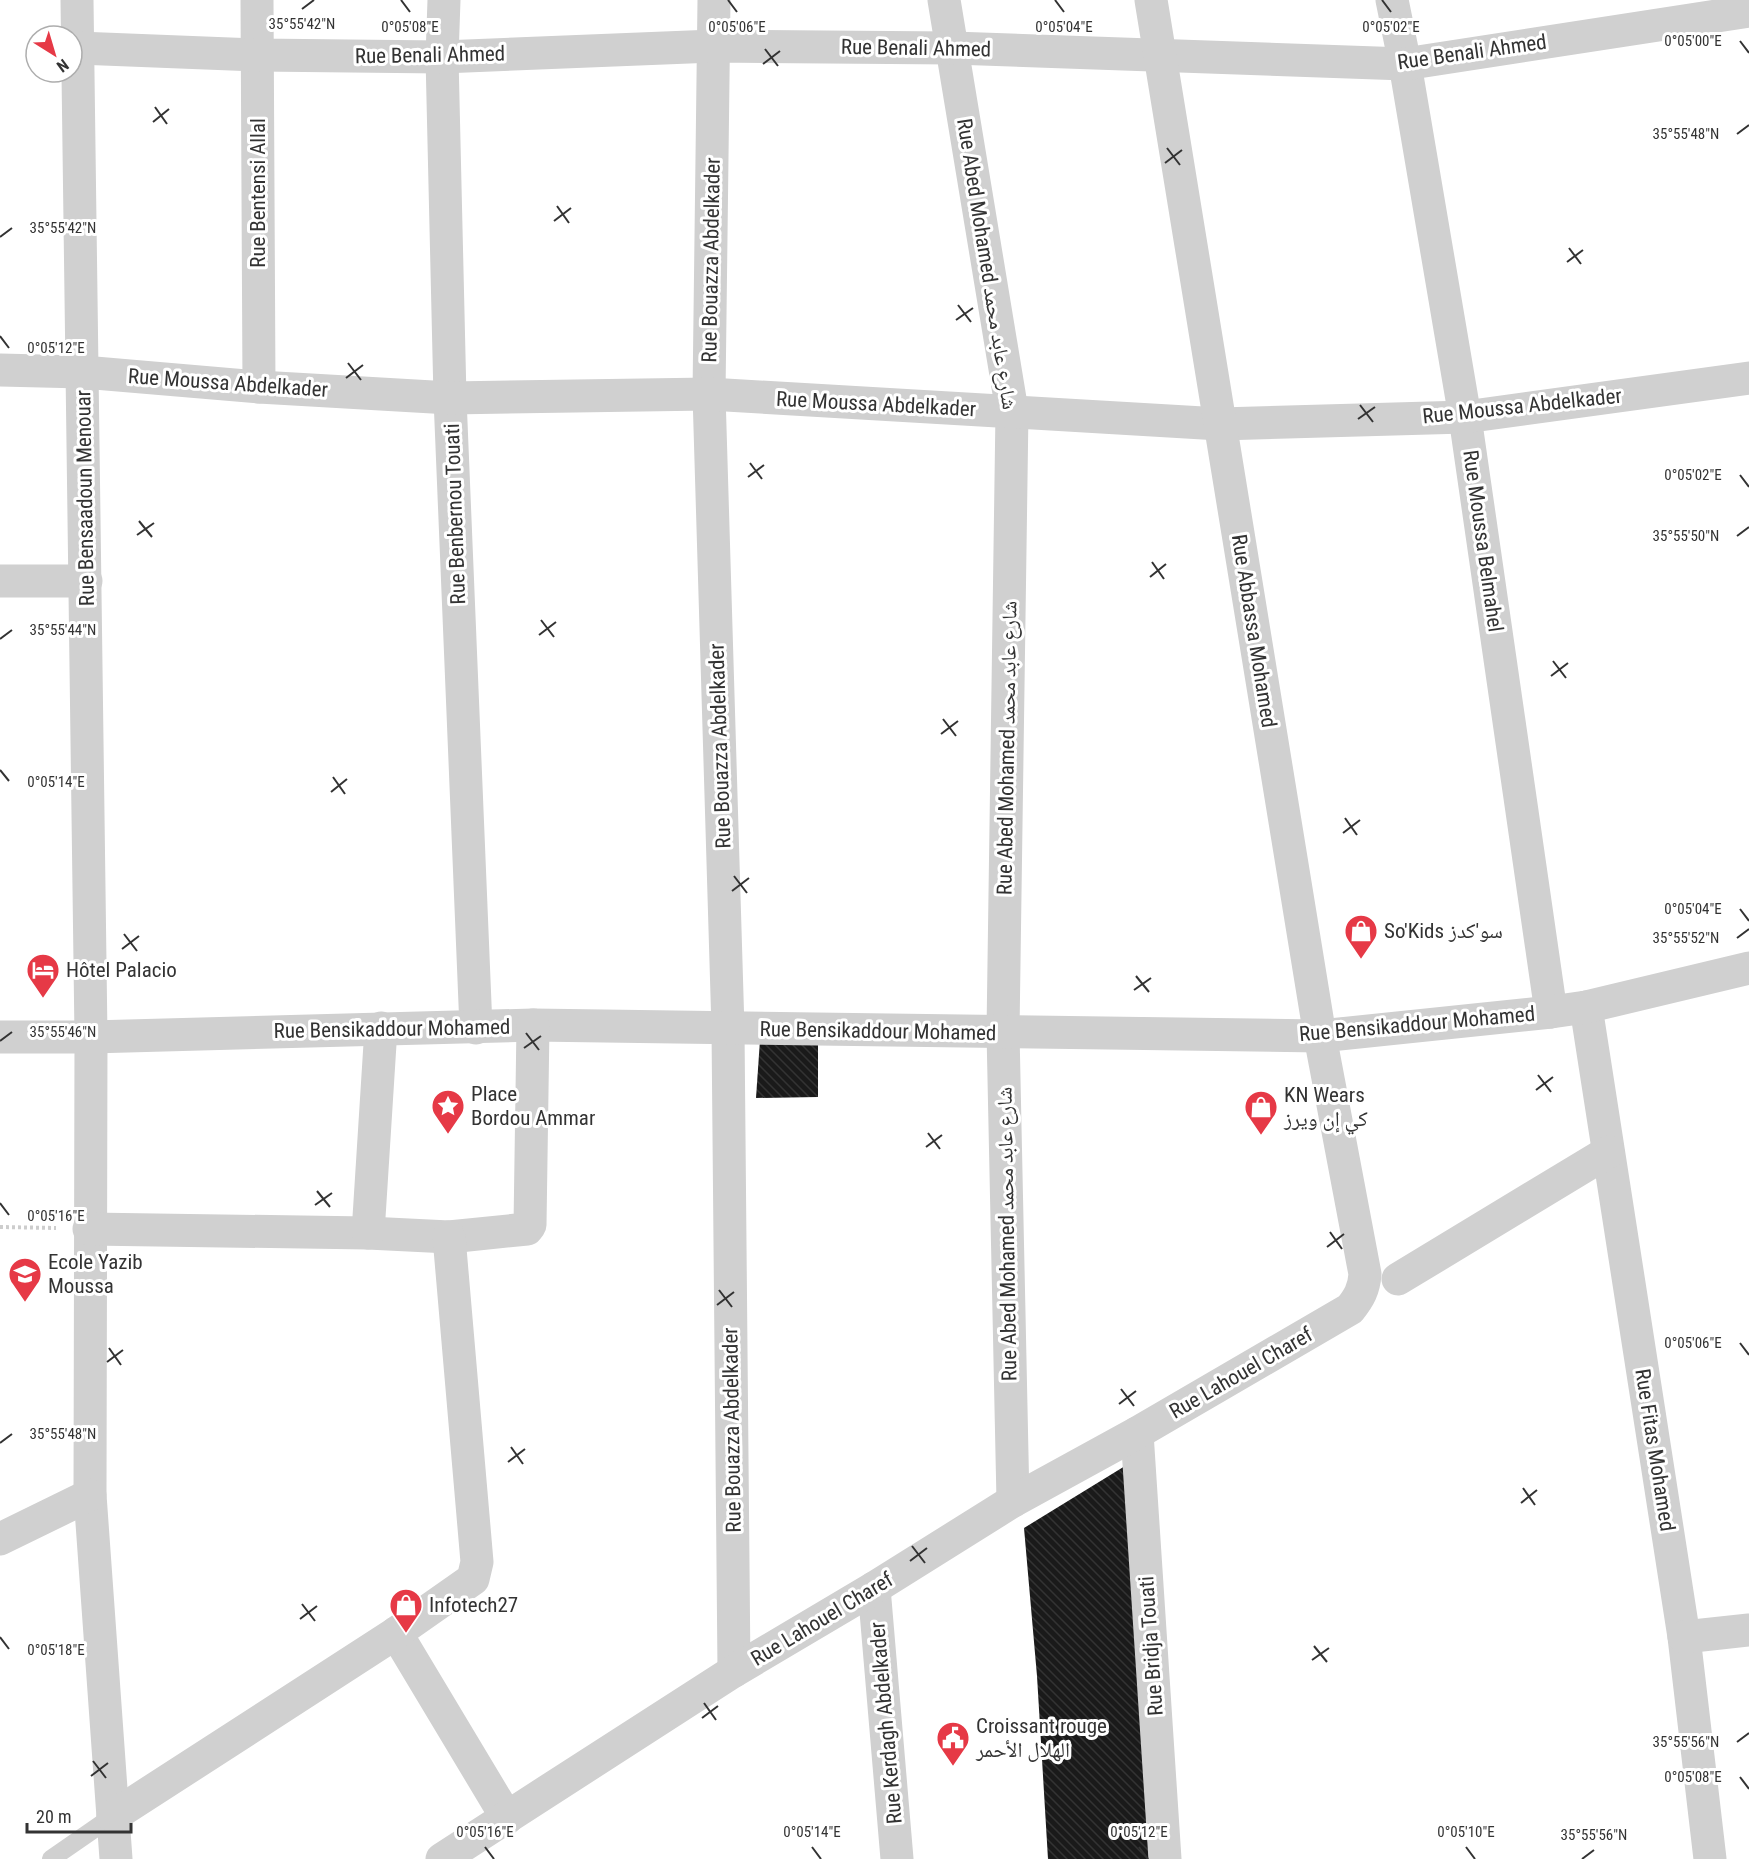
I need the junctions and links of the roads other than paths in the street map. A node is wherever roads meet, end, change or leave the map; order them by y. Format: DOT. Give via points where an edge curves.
graph roads {
  1 [pos="76,0"];
  2 [pos="257,0"];
  3 [pos="444,0"];
  4 [pos="714,0"];
  5 [pos="944,0"];
  6 [pos="1151,0"];
  7 [pos="1392,0"];
  8 [pos="1749,11"];
  9 [pos="77,24"];
  10 [pos="714,46"];
  11 [pos="84,48"];
  12 [pos="953,48"];
  13 [pos="258,54"];
  14 [pos="1160,55"];
  15 [pos="442,57"];
  16 [pos="1405,64"];
  17 [pos="79,84"];
  18 [pos="0,370"];
  19 [pos="83,372"];
  20 [pos="1749,378"];
  21 [pos="259,387"];
  22 [pos="709,394"];
  23 [pos="450,398"];
  24 [pos="1012,411"];
  25 [pos="1465,417"];
  26 [pos="1220,424"];
  27 [pos="0,580"];
  28 [pos="86,581"];
  29 [pos="1749,968"];
  30 [pos="1586,1007"];
  31 [pos="1551,1012"];
  32 [pos="533,1025"];
  33 [pos="381,1028"];
  34 [pos="476,1028"];
  35 [pos="728,1029"];
  36 [pos="1003,1032"];
  37 [pos="0,1036"];
  38 [pos="1320,1036"];
  39 [pos="91,1037"];
  40 [pos="1608,1152"];
  41 [pos="89,1229"];
  42 [pos="368,1233"];
  43 [pos="449,1237"];
  44 [pos="1363,1261"];
  45 [pos="1398,1278"];
  46 [pos="1137,1433"];
  47 [pos="90,1495"];
  48 [pos="1013,1501"];
  49 [pos="0,1539"];
  50 [pos="874,1588"];
  51 [pos="1749,1630"];
  52 [pos="396,1634"];
  53 [pos="1684,1637"];
  54 [pos="734,1671"];
  55 [pos="113,1816"];
  56 [pos="507,1818"];
  57 [pos="51,1859"];
  58 [pos="116,1859"];
  59 [pos="442,1859"];
  60 [pos="897,1859"];
  61 [pos="1166,1859"];
  62 [pos="1710,1859"];
  1 -- 9 [label="street, Rue Bensaadoun Menouar"];
  2 -- 13 [label="street, Rue Bentensi Allal"];
  3 -- 15 [label="street, Rue Benbernou Touati"];
  4 -- 10 [label="street, Rue Bouazza Abdelkader"];
  5 -- 12 [label="street, Rue Abed Mohamed شارع عابد محمد"];
  6 -- 14 [label="street, Rue Abbassa Mohamed"];
  7 -- 16 [label="street, Rue Moussa Belmahel"];
  8 -- 16 [label="street, Rue Benali Ahmed"];
  10 -- 12 [label="street, Rue Benali Ahmed"];
  10 -- 15 [label="street, Rue Benali Ahmed"];
  10 -- 22 [label="street, Rue Bouazza Abdelkader"];
  11 -- 13 [label="street, Rue Benali Ahmed"];
  12 -- 14 [label="street, Rue Benali Ahmed"];
  12 -- 24 [label="street, Rue Abed Mohamed شارع عابد محمد"];
  13 -- 15 [label="street, Rue Benali Ahmed"];
  13 -- 21 [label="street, Rue Bentensi Allal"];
  14 -- 16 [label="street, Rue Benali Ahmed"];
  14 -- 26 [label="street, Rue Abbassa Mohamed"];
  15 -- 23 [label="street, Rue Benbernou Touati"];
  16 -- 25 [label="street, Rue Moussa Belmahel"];
  17 -- 19 [label="street, Rue Bensaadoun Menouar"];
  18 -- 19 [label="street, Rue Moussa Abdelkader"];
  19 -- 21 [label="street, Rue Moussa Abdelkader"];
  19 -- 28 [label="street, Rue Bensaadoun Menouar"];
  20 -- 25 [label="street, Rue Moussa Abdelkader"];
  21 -- 23 [label="street, Rue Moussa Abdelkader"];
  22 -- 23 [label="street, Rue Moussa Abdelkader"];
  22 -- 24 [label="street, Rue Moussa Abdelkader"];
  22 -- 35 [label="street, Rue Bouazza Abdelkader"];
  23 -- 34 [label="street, Rue Benbernou Touati"];
  24 -- 26 [label="street, Rue Moussa Abdelkader"];
  24 -- 36 [label="street, Rue Abed Mohamed شارع عابد محمد"];
  25 -- 26 [label="street, Rue Moussa Abdelkader"];
  25 -- 31 [label="street, Rue Moussa Belmahel"];
  26 -- 38 [label="street, Rue Abbassa Mohamed"];
  27 -- 28 [label="street"];
  28 -- 39 [label="street, Rue Bensaadoun Menouar"];
  29 -- 30 [label="street, Rue Bensikaddour Mohamed"];
  30 -- 31 [label="street, Rue Bensikaddour Mohamed"];
  30 -- 40 [label="street, Rue Fitas Mohamed"];
  31 -- 38 [label="street, Rue Bensikaddour Mohamed"];
  32 -- 34 [label="street, Rue Bensikaddour Mohamed"];
  32 -- 35 [label="street, Rue Bensikaddour Mohamed"];
  32 -- 43 [label="street" via="529,1228"];
  33 -- 34 [label="street, Rue Bensikaddour Mohamed"];
  33 -- 39 [label="street, Rue Bensikaddour Mohamed"];
  33 -- 42 [label="street"];
  35 -- 36 [label="street, Rue Bensikaddour Mohamed"];
  35 -- 54 [label="street, Rue Bouazza Abdelkader"];
  36 -- 38 [label="street, Rue Bensikaddour Mohamed"];
  36 -- 48 [label="street, Rue Abed Mohamed شارع عابد محمد"];
  37 -- 39 [label="street, Rue Bensikaddour Mohamed"];
  38 -- 44 [label="street, Rue Abbassa Mohamed"];
  39 -- 41 [label="street, Rue Bensaadoun Menouar"];
  40 -- 45 [label="street"];
  40 -- 53 [label="street, Rue Fitas Mohamed"];
  41 -- 42 [label="street"];
  41 -- 47 [label="street, Rue Bensaadoun Menouar"];
  42 -- 43 [label="street"];
  43 -- 52 [label="street" via="477,1563 473,1579"];
  44 -- 46 [label="street, Rue Lahouel Charef" via="1364,1287 1350,1309"];
  46 -- 48 [label="street, Rue Lahouel Charef"];
  46 -- 61 [label="street, Rue Bridja Touati"];
  47 -- 49 [label="street"];
  47 -- 55 [label="street, Rue Bensaadoun Menouar"];
  48 -- 50 [label="street, Rue Lahouel Charef"];
  50 -- 54 [label="street, Rue Lahouel Charef"];
  50 -- 60 [label="street, Rue Kerdagh Abdelkader"];
  51 -- 53 [label="street"];
  52 -- 55 [label="street"];
  52 -- 56 [label="street"];
  53 -- 62 [label="street, Rue Fitas Mohamed"];
  54 -- 56 [label="street, Rue Lahouel Charef"];
  55 -- 57 [label="lane"];
  55 -- 58 [label="street, Rue Bensaadoun Menouar"];
  56 -- 59 [label="street, Rue Lahouel Charef"];
}
